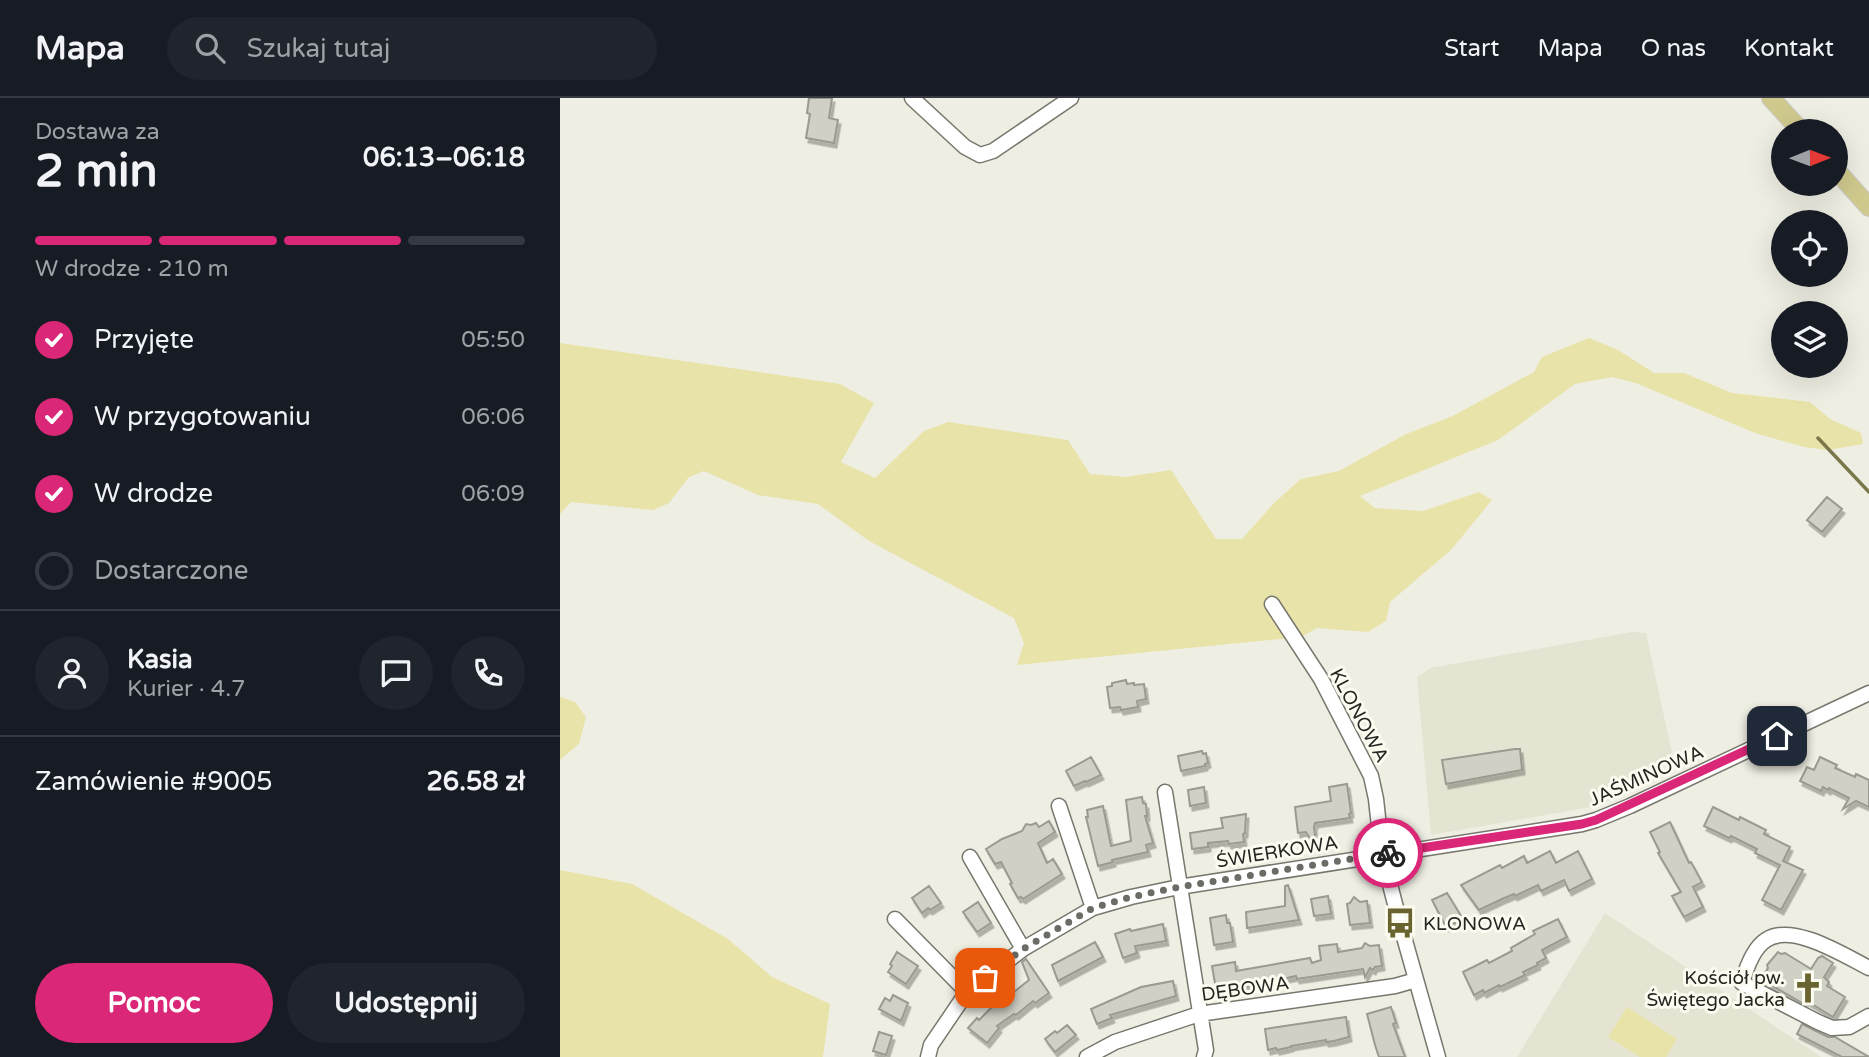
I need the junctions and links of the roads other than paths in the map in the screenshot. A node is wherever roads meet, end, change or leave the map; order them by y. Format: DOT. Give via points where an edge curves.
graph roads {
  1 [pos="912,98"];
  2 [pos="1071,98"];
  3 [pos="1771,98"];
  4 [pos="1790,119"];
  5 [pos="1848,183"];
  6 [pos="1869,207"];
  7 [pos="1272,604"];
  8 [pos="1869,693"];
  9 [pos="1165,792"];
  10 [pos="1059,806"];
  11 [pos="1382,854"];
  12 [pos="970,857"];
  13 [pos="1179,887"];
  14 [pos="1093,908"];
  15 [pos="895,919"];
  16 [pos="1023,949"];
  17 [pos="1869,968"];
  18 [pos="1416,980"];
  19 [pos="967,992"];
  20 [pos="1199,1014"];
  21 [pos="1869,1016"];
  22 [pos="928,1057"];
  23 [pos="1087,1057"];
  24 [pos="1205,1057"];
  25 [pos="1438,1057"];
  1 -- 2 [label="street" via="965,147 980,155 993,151"];
  3 -- 4 [label="main road"];
  5 -- 6 [label="main road"];
  7 -- 11 [label="street, KLONOWA" via="1321,679 1371,776"];
  8 -- 11 [label="street, JAŚMINOWA" via="1596,820"];
  9 -- 13 [label="street"];
  10 -- 14 [label="street"];
  11 -- 13 [label="street, ŚWIERKOWA"];
  11 -- 18 [label="street, KLONOWA"];
  12 -- 16 [label="street"];
  13 -- 14 [label="street, ŚWIERKOWA"];
  13 -- 20 [label="street"];
  14 -- 16 [label="street, ŚWIERKOWA"];
  15 -- 19 [label="street"];
  16 -- 19 [label="street, ŚWIERKOWA"];
  17 -- 21 [label="street" via="1827,946 1776,936 1758,948 1742,983 1832,1028 1849,1027"];
  18 -- 20 [label="street, DĘBOWA"];
  18 -- 25 [label="street, KLONOWA"];
  19 -- 22 [label="street, ŚWIERKOWA" via="931,1045"];
  20 -- 23 [label="street, DĘBOWA" via="1115,1042"];
  20 -- 24 [label="street"];
}
